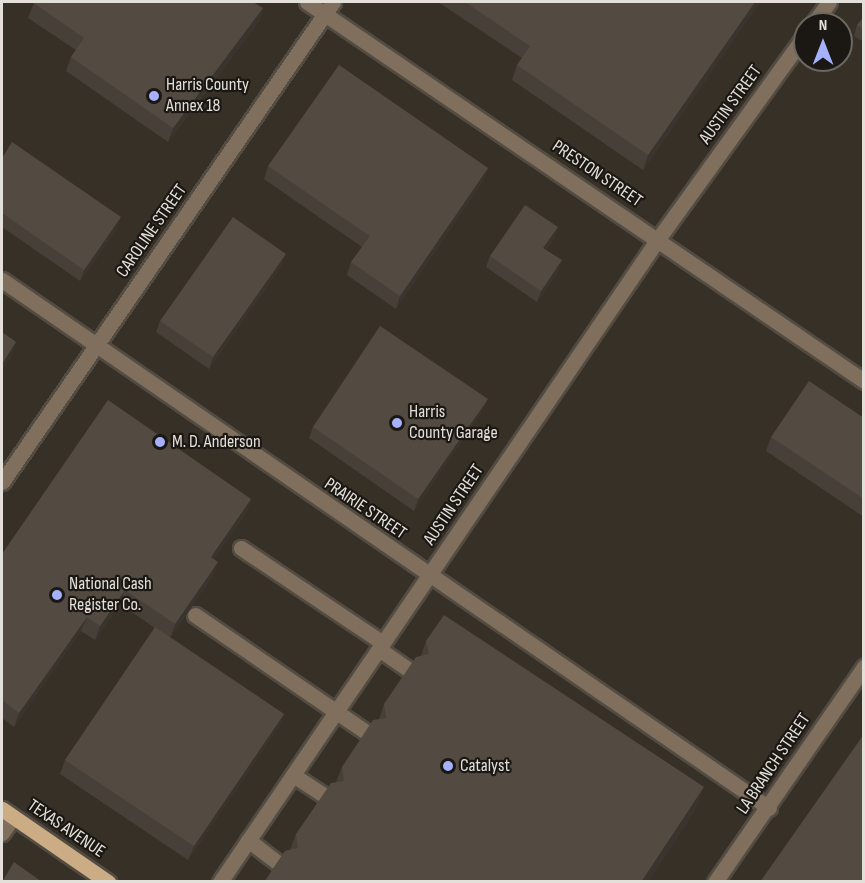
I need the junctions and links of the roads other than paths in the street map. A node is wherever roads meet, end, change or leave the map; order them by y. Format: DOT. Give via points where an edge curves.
graph roads {
  1 [pos="307,2"];
  2 [pos="329,8"];
  3 [pos="793,52"];
  4 [pos="658,239"];
  5 [pos="2,280"];
  6 [pos="94,348"];
  7 [pos="864,381"];
  8 [pos="2,482"];
  9 [pos="241,548"];
  10 [pos="429,576"];
  11 [pos="195,615"];
  12 [pos="381,646"];
  13 [pos="864,667"];
  14 [pos="412,672"];
  15 [pos="335,714"];
  16 [pos="370,735"];
  17 [pos="292,775"];
  18 [pos="328,798"];
  19 [pos="769,808"];
  20 [pos="7,813"];
  21 [pos="2,833"];
  22 [pos="248,840"];
  23 [pos="282,866"];
  24 [pos="108,882"];
  25 [pos="220,882"];
  26 [pos="715,882"];
  1 -- 2 [label="street, PRESTON STREET"];
  2 -- 4 [label="street, PRESTON STREET"];
  2 -- 6 [label="street, CAROLINE STREET"];
  3 -- 4 [label="street, AUSTIN STREET"];
  4 -- 7 [label="street, PRESTON STREET"];
  4 -- 10 [label="street, AUSTIN STREET"];
  5 -- 6 [label="street, PRAIRIE STREET"];
  6 -- 8 [label="street, CAROLINE STREET"];
  6 -- 10 [label="street, PRAIRIE STREET"];
  9 -- 12 [label="street"];
  10 -- 12 [label="street, AUSTIN STREET"];
  10 -- 19 [label="street, PRAIRIE STREET"];
  11 -- 15 [label="street"];
  12 -- 14 [label="street"];
  12 -- 15 [label="street, AUSTIN STREET"];
  13 -- 19 [label="street, LA BRANCH STREET"];
  15 -- 16 [label="street"];
  15 -- 17 [label="street, AUSTIN STREET"];
  17 -- 18 [label="street"];
  17 -- 22 [label="street, AUSTIN STREET"];
  19 -- 26 [label="street, LA BRANCH STREET"];
  20 -- 21 [label="street"];
  20 -- 24 [label="main road, TEXAS AVENUE"];
  22 -- 23 [label="street"];
  22 -- 25 [label="street, AUSTIN STREET"];
}
